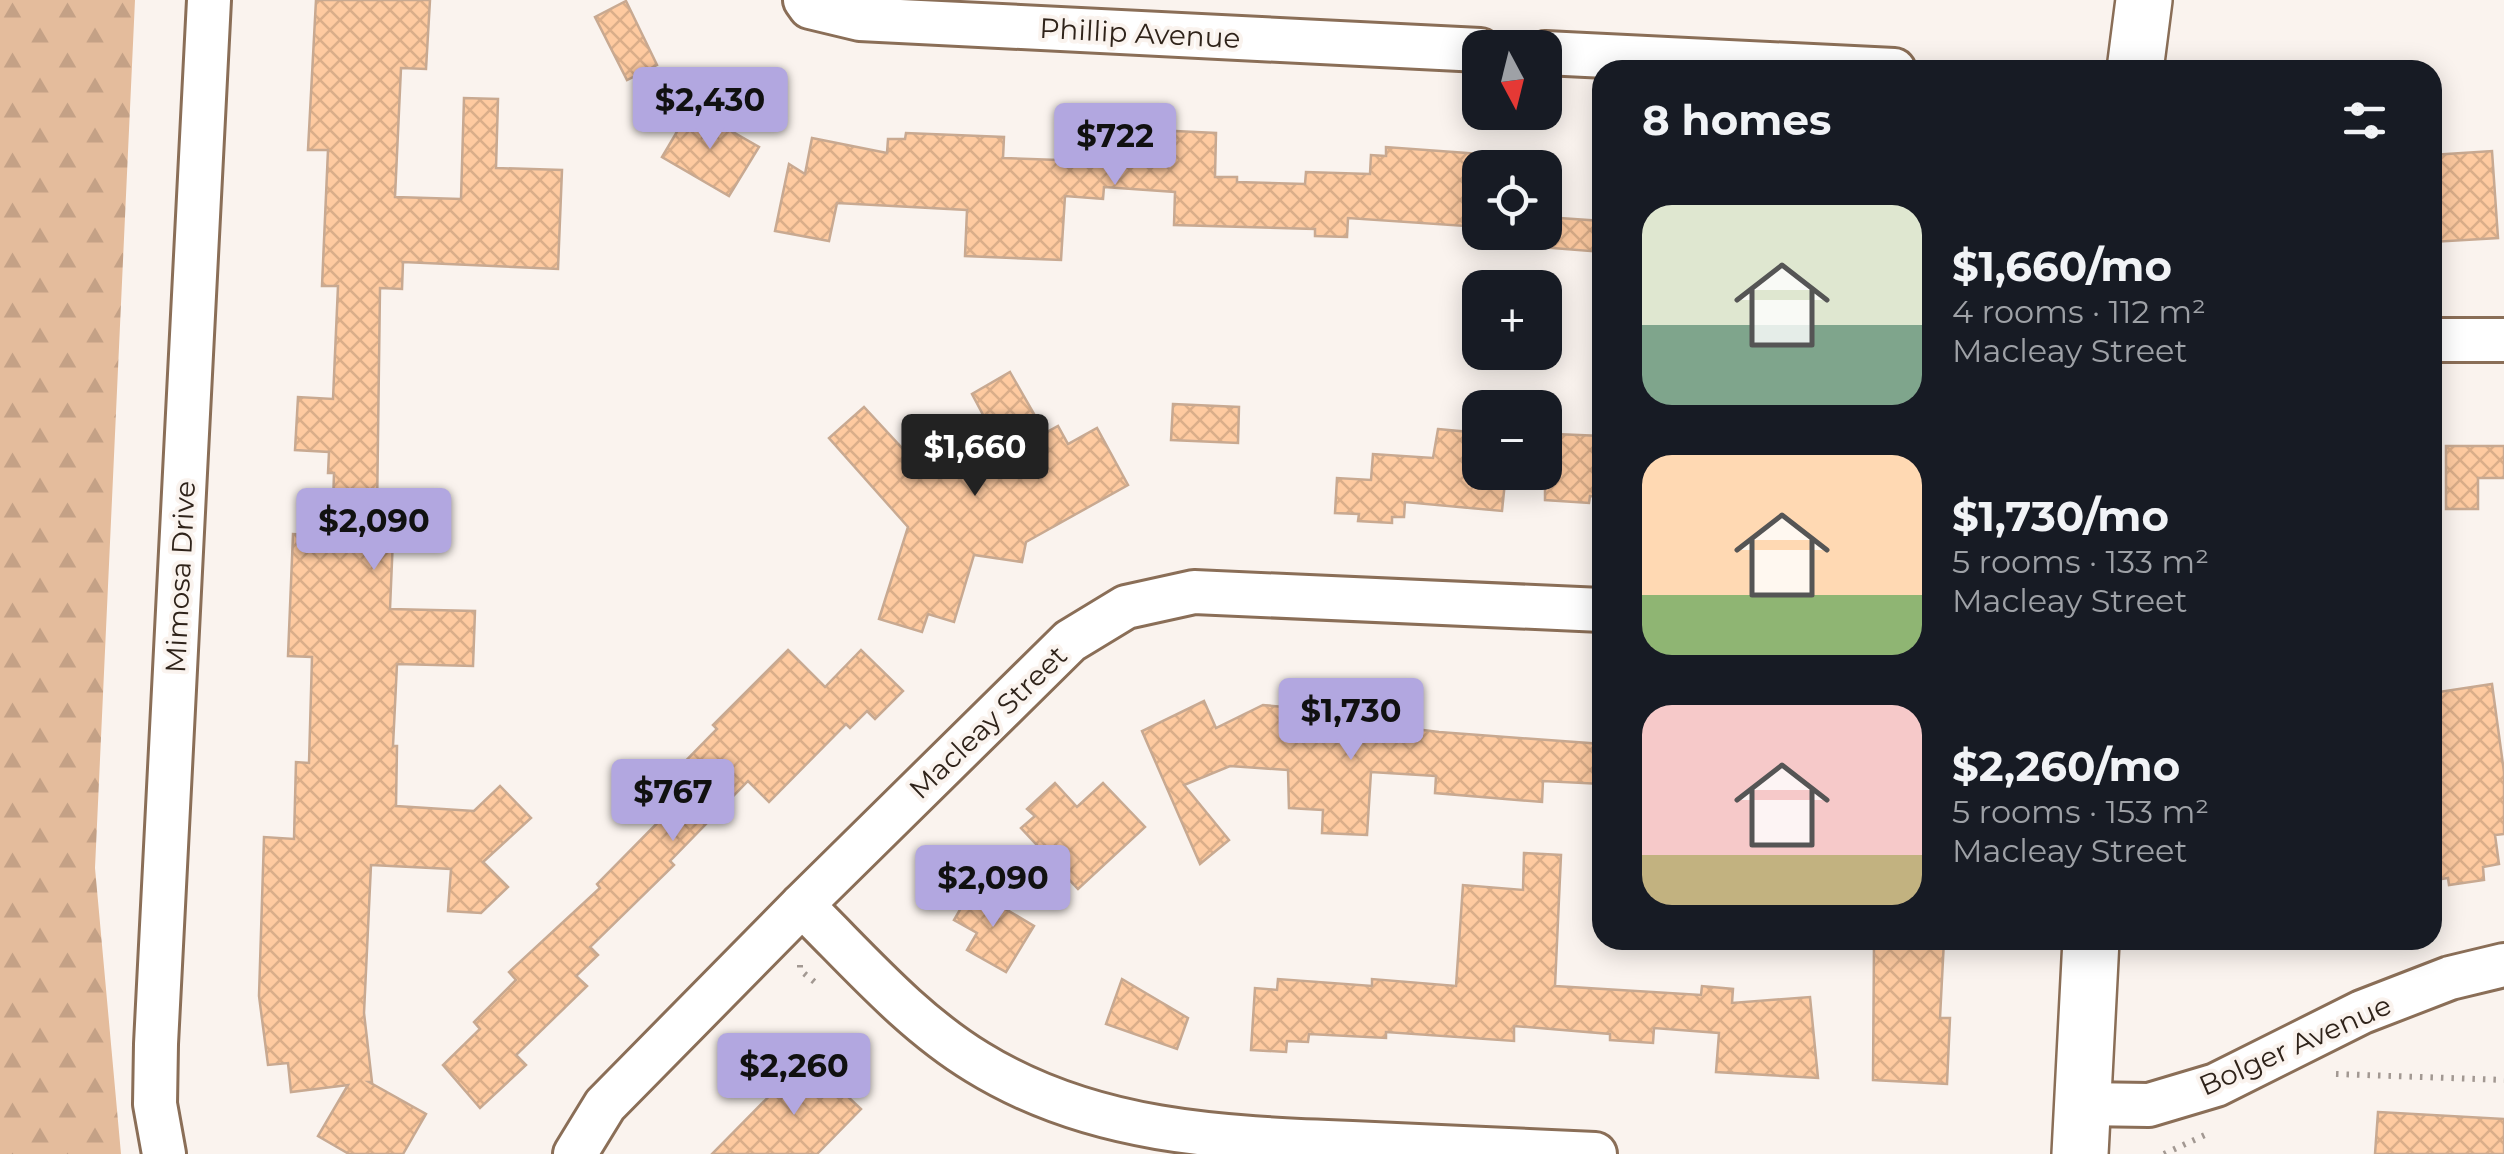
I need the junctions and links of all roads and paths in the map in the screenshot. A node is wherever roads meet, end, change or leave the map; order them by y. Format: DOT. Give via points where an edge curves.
graph roads {
  1 [pos="209,0"];
  2 [pos="804,0"];
  3 [pos="2144,0"];
  4 [pos="1462,49"];
  5 [pos="1562,54"];
  6 [pos="1689,60"];
  7 [pos="2136,60"];
  8 [pos="2442,340"];
  9 [pos="2504,340"];
  10 [pos="1592,610"];
  11 [pos="802,905"];
  12 [pos="2091,950"];
  13 [pos="2504,965"];
  14 [pos="2322,1080"];
  15 [pos="2504,1080"];
  16 [pos="2082,1129"];
  17 [pos="2217,1130"];
  18 [pos="164,1154"];
  19 [pos="575,1154"];
  20 [pos="1595,1154"];
  21 [pos="2164,1154"];
  1 -- 18 [label="street, Mimosa Drive" via="156,1044 155,1104"];
  2 -- 4 [label="street, Phillip Avenue" via="860,20"];
  3 -- 7 [label="street"];
  5 -- 6 [label="street"];
  8 -- 9 [label="street"];
  10 -- 11 [label="street, Macleay Street" via="1194,592 1126,607 1070,641"];
  11 -- 19 [label="street, Macleay Street" via="604,1105"];
  11 -- 20 [label="street" via="919,1018 977,1062 1119,1122 1206,1137"];
  12 -- 16 [label="street"];
  13 -- 16 [label="street, Bolger Avenue" via="2362,1012 2216,1085"];
  14 -- 15 [label="path" via="2340,1072"];
  17 -- 21 [label="path"];
}
